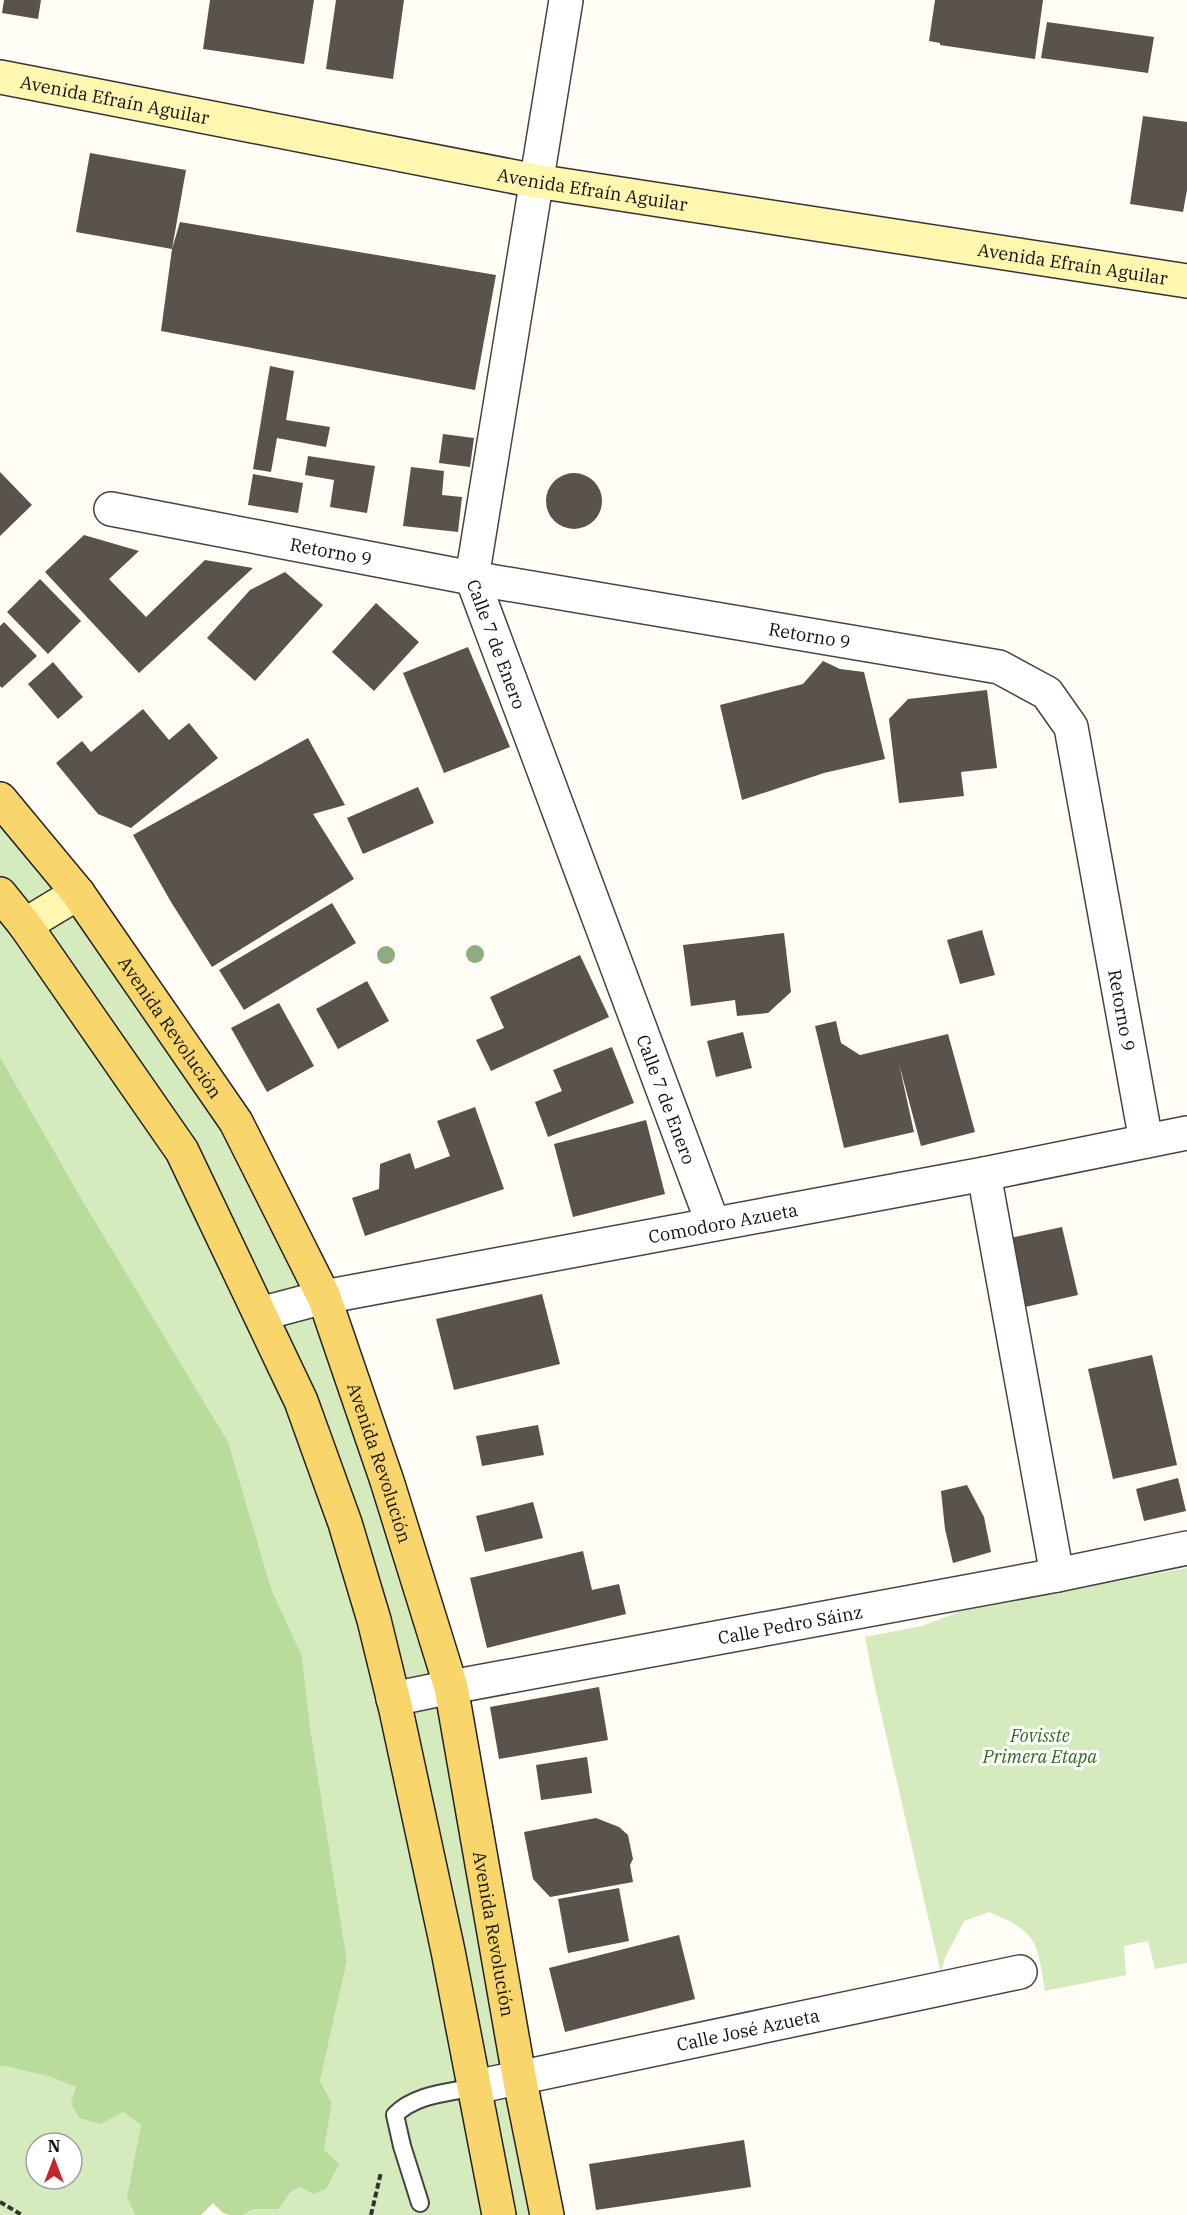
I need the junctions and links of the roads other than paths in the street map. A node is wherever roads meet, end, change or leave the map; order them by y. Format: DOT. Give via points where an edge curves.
graph roads {
  1 [pos="566,0"];
  2 [pos="0,77"];
  3 [pos="536,181"];
  4 [pos="1187,281"];
  5 [pos="111,509"];
  6 [pos="472,578"];
  7 [pos="0,799"];
  8 [pos="78,892"];
  9 [pos="0,894"];
  10 [pos="25,925"];
  11 [pos="1187,1133"];
  12 [pos="1146,1141"];
  13 [pos="984,1174"];
  14 [pos="713,1224"];
  15 [pos="324,1297"];
  16 [pos="260,1314"];
  17 [pos="1187,1548"];
  18 [pos="1057,1575"];
  19 [pos="451,1687"];
  20 [pos="393,1699"];
  21 [pos="1020,1972"];
  22 [pos="519,2076"];
  23 [pos="475,2087"];
  24 [pos="420,2203"];
  25 [pos="499,2215"];
  26 [pos="546,2215"];
  1 -- 3 [label="street, Calle 7 de Enero"];
  2 -- 3 [label="main road, Avenida Efraín Aguilar"];
  3 -- 4 [label="main road, Avenida Efraín Aguilar"];
  3 -- 6 [label="street, Calle 7 de Enero"];
  5 -- 6 [label="street, Retorno 9"];
  6 -- 12 [label="street, Retorno 9" via="999,667 1047,693 1071,727"];
  6 -- 14 [label="street, Calle 7 de Enero"];
  7 -- 8 [label="main road, Avenida Revolución"];
  8 -- 10 [label="main road"];
  8 -- 15 [label="main road, Avenida Revolución" via="236,1122"];
  9 -- 10 [label="main road"];
  10 -- 16 [label="main road" via="182,1151"];
  11 -- 12 [label="street, Comodoro Azueta"];
  12 -- 13 [label="street, Comodoro Azueta"];
  13 -- 14 [label="street, Comodoro Azueta"];
  13 -- 18 [label="street"];
  14 -- 15 [label="street, Comodoro Azueta"];
  15 -- 16 [label="street, Comodoro Azueta"];
  15 -- 19 [label="main road, Avenida Revolución"];
  16 -- 20 [label="main road" via="301,1401 345,1523"];
  17 -- 18 [label="street, Calle Pedro Sáinz"];
  18 -- 19 [label="street, Calle Pedro Sáinz"];
  19 -- 20 [label="street, Calle Pedro Sáinz"];
  19 -- 22 [label="main road, Avenida Revolución"];
  20 -- 23 [label="main road"];
  21 -- 22 [label="street, Calle José Azueta"];
  22 -- 23 [label="street, Calle José Azueta"];
  22 -- 26 [label="main road, Avenida Revolución"];
  23 -- 24 [label="lane" via="419,2099 395,2115"];
  23 -- 25 [label="main road"];
}
